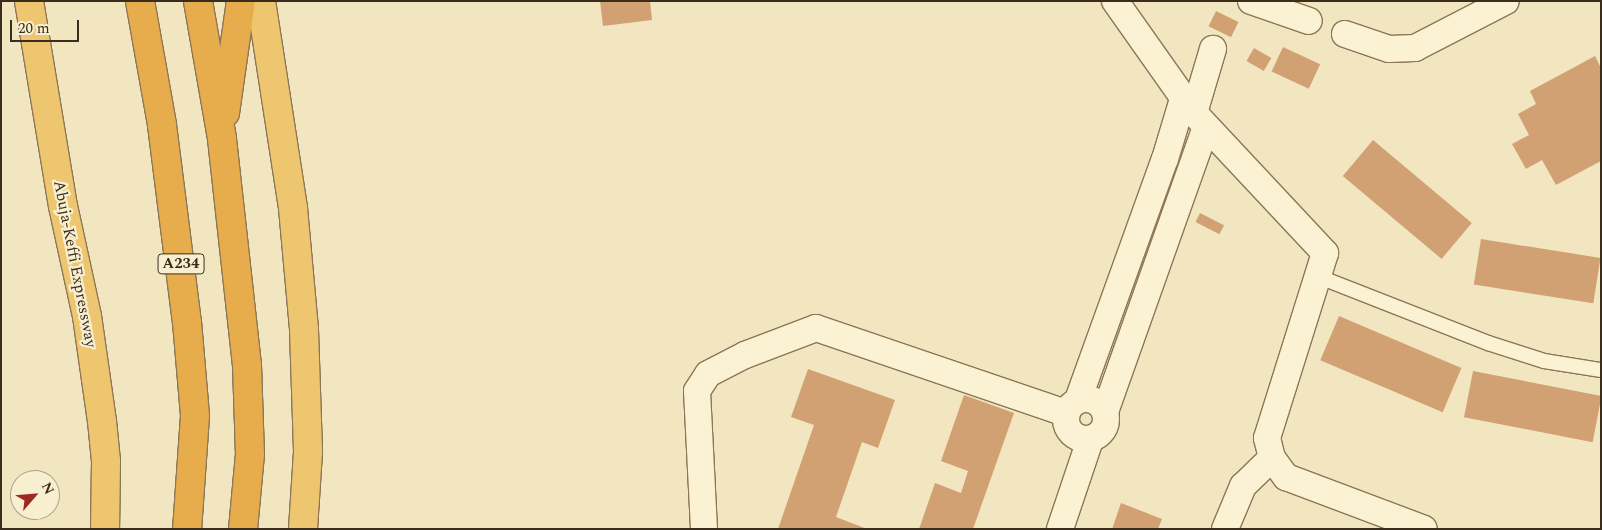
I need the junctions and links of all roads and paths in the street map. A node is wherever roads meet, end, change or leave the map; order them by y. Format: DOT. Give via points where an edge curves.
graph roads {
  1 [pos="29,1"];
  2 [pos="126,1"];
  3 [pos="140,1"];
  4 [pos="198,1"];
  5 [pos="241,1"];
  6 [pos="261,1"];
  7 [pos="1115,1"];
  8 [pos="1252,1"];
  9 [pos="1506,1"];
  10 [pos="1309,21"];
  11 [pos="1345,34"];
  12 [pos="1213,49"];
  13 [pos="152,79"];
  14 [pos="1194,113"];
  15 [pos="222,139"];
  16 [pos="1317,276"];
  17 [pos="1601,370"];
  18 [pos="1072,406"];
  19 [pos="1105,412"];
  20 [pos="1090,440"];
  21 [pos="1279,467"];
  22 [pos="105,529"];
  23 [pos="187,529"];
  24 [pos="243,529"];
  25 [pos="304,529"];
  26 [pos="704,529"];
  27 [pos="1060,529"];
  28 [pos="1225,529"];
  29 [pos="1424,529"];
  1 -- 22 [label="highway, Abuja-Keffi Expressway" via="63,206 87,316 102,420 106,461"];
  2 -- 13 [label="highway"];
  3 -- 13 [label="highway, A234"];
  4 -- 15 [label="highway"];
  5 -- 15 [label="highway"];
  6 -- 25 [label="highway" via="293,208 304,330 308,452"];
  7 -- 14 [label="street"];
  8 -- 10 [label="street"];
  9 -- 11 [label="street" via="1415,48 1389,49"];
  12 -- 14 [label="street"];
  13 -- 23 [label="highway, A234" via="178,235 195,416"];
  14 -- 16 [label="street" via="1325,253"];
  14 -- 18 [label="street" via="1165,159"];
  14 -- 19 [label="street" via="1191,172"];
  15 -- 24 [label="highway" via="246,365 250,454"];
  16 -- 17 [label="lane" via="1488,343 1544,360"];
  16 -- 21 [label="street" via="1267,438"];
  18 -- 19 [label="street" via="1089,399"];
  18 -- 20 [label="street" via="1068,430 1074,436"];
  18 -- 26 [label="street" via="816,328 745,355 708,374 697,391"];
  19 -- 20 [label="street" via="1104,429"];
  20 -- 27 [label="street"];
  21 -- 28 [label="street" via="1243,486"];
  21 -- 29 [label="street"];
}
